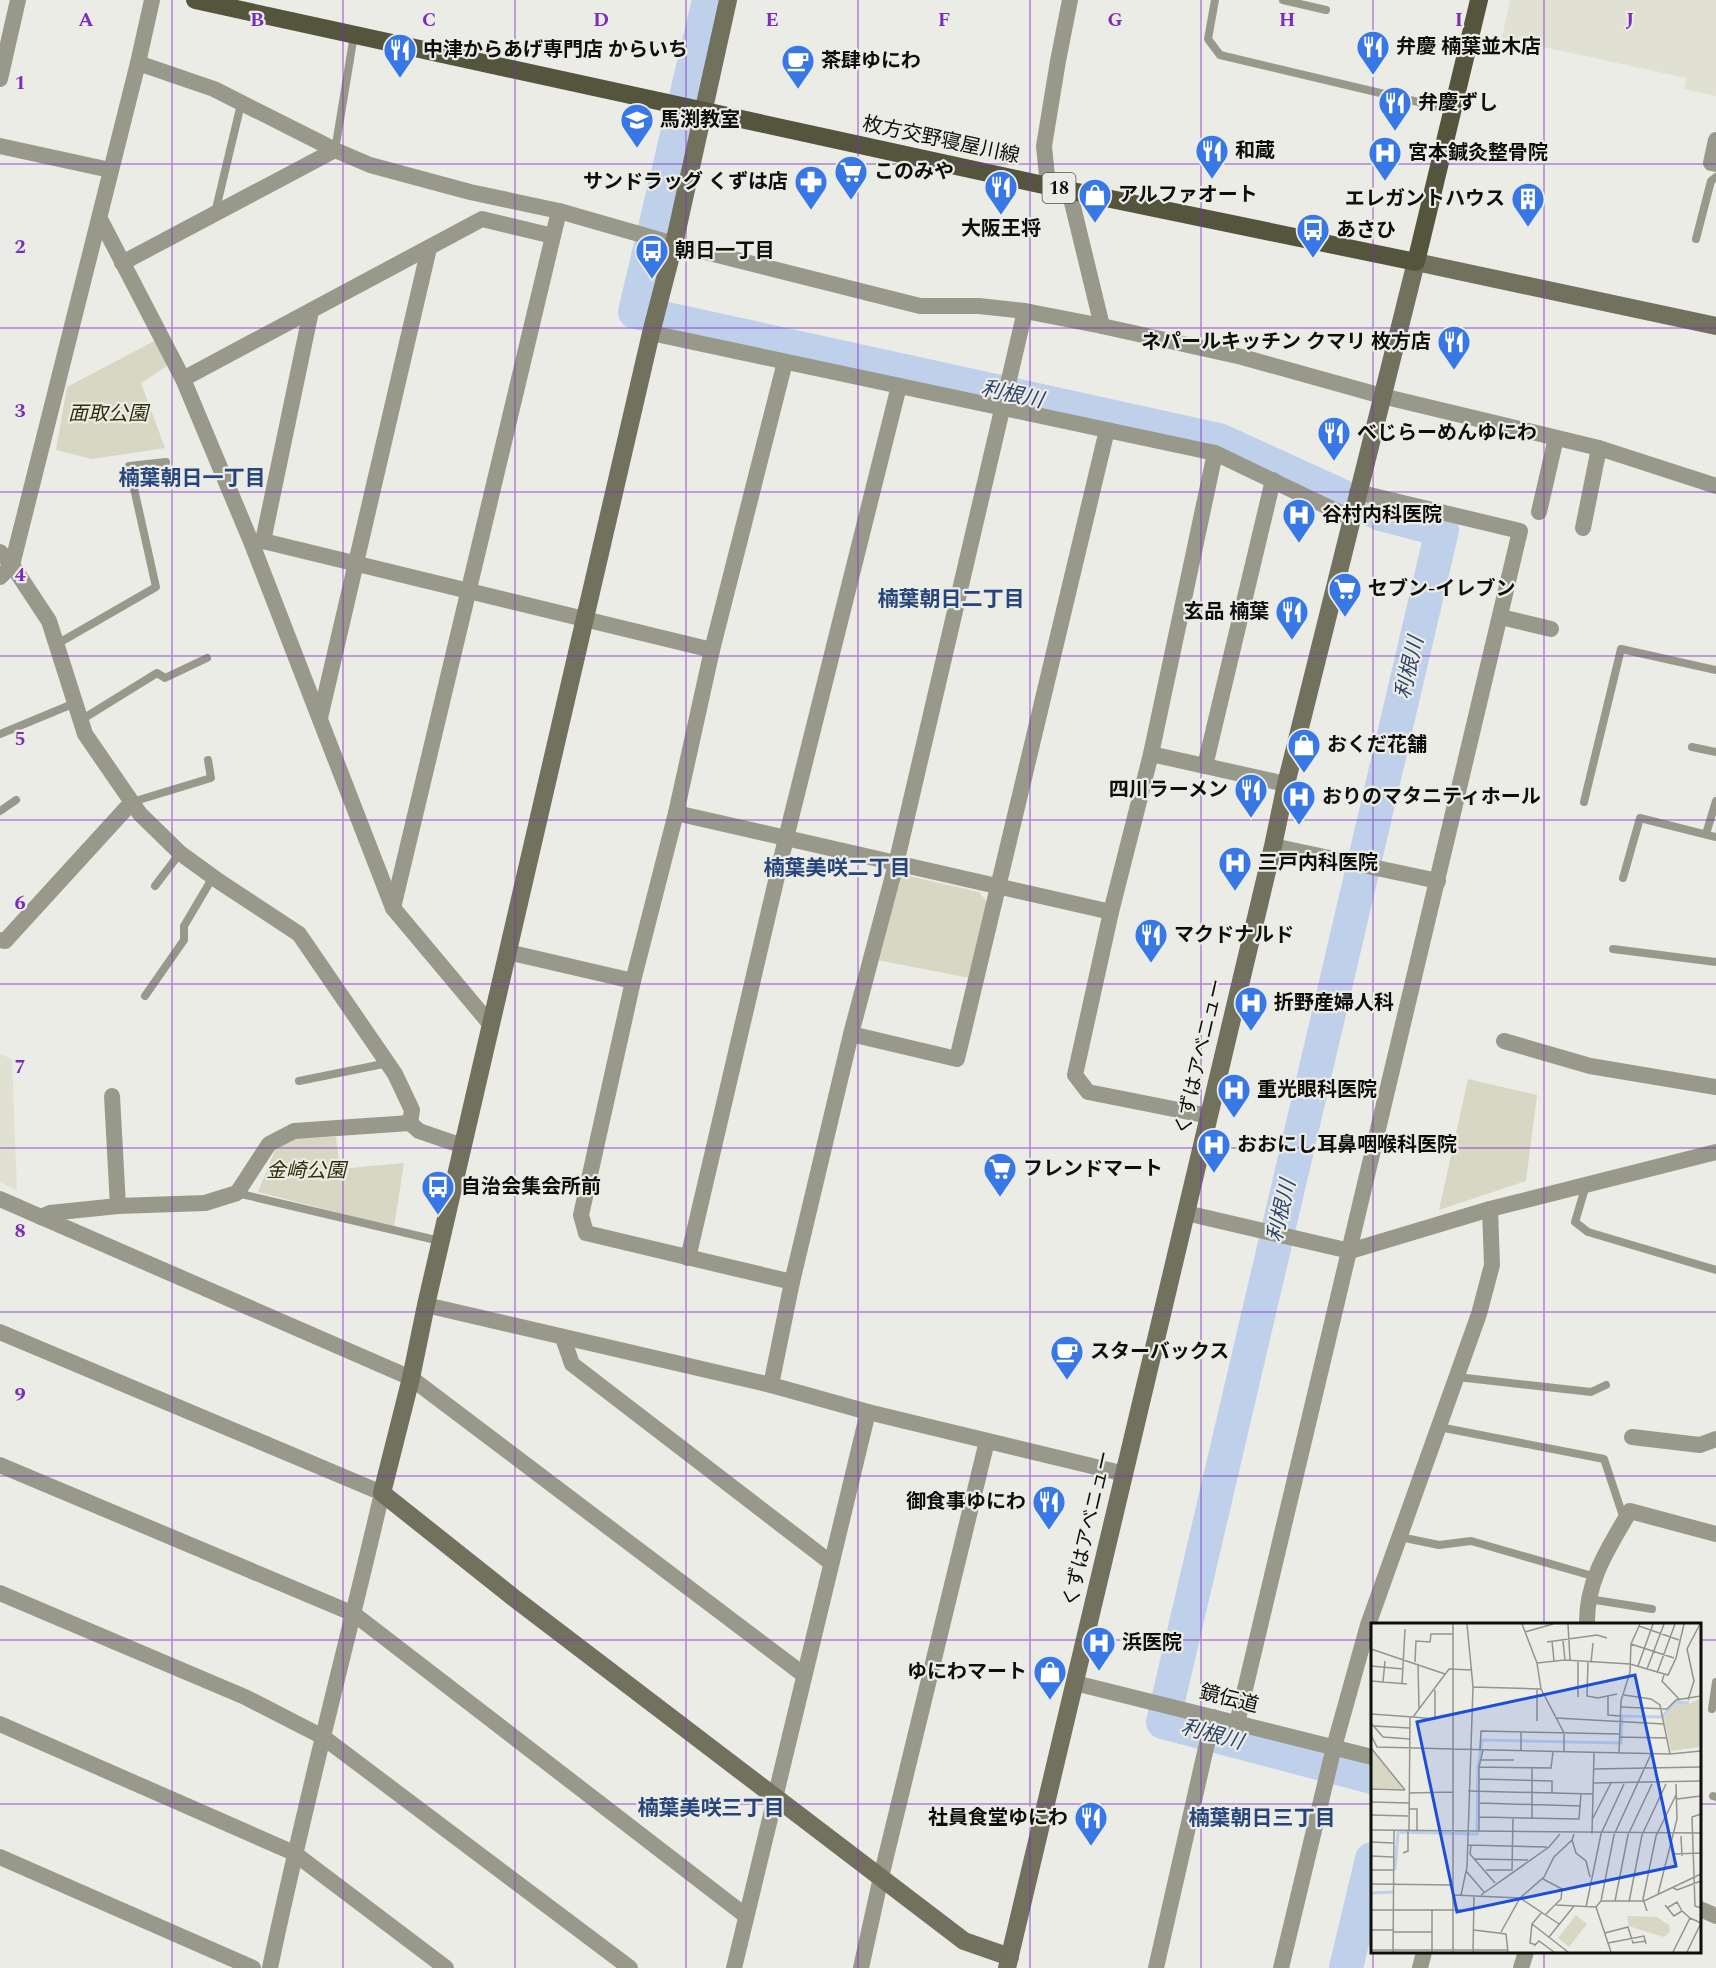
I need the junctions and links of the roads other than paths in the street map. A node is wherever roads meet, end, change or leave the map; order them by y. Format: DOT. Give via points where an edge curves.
graph roads {
  1 [pos="18,0"];
  2 [pos="152,0"];
  3 [pos="195,0"];
  4 [pos="728,0"];
  5 [pos="1070,0"];
  6 [pos="1215,0"];
  7 [pos="1282,0"];
  8 [pos="1479,0"];
  9 [pos="243,5"];
  10 [pos="1326,10"];
  11 [pos="354,35"];
  12 [pos="138,63"];
  13 [pos="0,80"];
  14 [pos="241,104"];
  15 [pos="697,110"];
  16 [pos="1453,110"];
  17 [pos="1716,141"];
  18 [pos="0,146"];
  19 [pos="335,150"];
  20 [pos="1716,164"];
  21 [pos="110,170"];
  22 [pos="1716,177"];
  23 [pos="1048,186"];
  24 [pos="1069,190"];
  25 [pos="559,211"];
  26 [pos="215,213"];
  27 [pos="100,219"];
  28 [pos="553,236"];
  29 [pos="1696,239"];
  30 [pos="674,244"];
  31 [pos="429,248"];
  32 [pos="1416,262"];
  33 [pos="122,263"];
  34 [pos="310,310"];
  35 [pos="1025,311"];
  36 [pos="1102,326"];
  37 [pos="1716,326"];
  38 [pos="651,333"];
  39 [pos="785,362"];
  40 [pos="183,379"];
  41 [pos="899,386"];
  42 [pos="1382,396"];
  43 [pos="1003,408"];
  44 [pos="1107,430"];
  45 [pos="1556,438"];
  46 [pos="1599,448"];
  47 [pos="1215,453"];
  48 [pos="166,462"];
  49 [pos="1273,480"];
  50 [pos="1716,486"];
  51 [pos="1358,492"];
  52 [pos="1539,512"];
  53 [pos="1351,518"];
  54 [pos="1583,528"];
  55 [pos="257,542"];
  56 [pos="0,552"];
  57 [pos="357,563"];
  58 [pos="12,565"];
  59 [pos="0,577"];
  60 [pos="469,590"];
  61 [pos="1501,617"];
  62 [pos="585,618"];
  63 [pos="1551,629"];
  64 [pos="57,644"];
  65 [pos="712,651"];
  66 [pos="207,658"];
  67 [pos="1716,670"];
  68 [pos="75,703"];
  69 [pos="320,718"];
  70 [pos="81,720"];
  71 [pos="0,734"];
  72 [pos="1692,747"];
  73 [pos="1716,752"];
  74 [pos="1151,754"];
  75 [pos="208,760"];
  76 [pos="1205,766"];
  77 [pos="1286,784"];
  78 [pos="16,800"];
  79 [pos="1716,801"];
  80 [pos="132,802"];
  81 [pos="1584,802"];
  82 [pos="0,811"];
  83 [pos="676,813"];
  84 [pos="1706,834"];
  85 [pos="1716,837"];
  86 [pos="786,838"];
  87 [pos="1273,846"];
  88 [pos="180,853"];
  89 [pos="896,864"];
  90 [pos="213,877"];
  91 [pos="1623,878"];
  92 [pos="1438,881"];
  93 [pos="156,886"];
  94 [pos="998,888"];
  95 [pos="393,908"];
  96 [pos="1111,912"];
  97 [pos="0,940"];
  98 [pos="1613,949"];
  99 [pos="508,952"];
  100 [pos="1716,962"];
  101 [pos="633,981"];
  102 [pos="145,996"];
  103 [pos="491,1025"];
  104 [pos="851,1034"];
  105 [pos="1504,1041"];
  106 [pos="387,1063"];
  107 [pos="299,1081"];
  108 [pos="1716,1087"];
  109 [pos="112,1096"];
  110 [pos="1209,1116"];
  111 [pos="410,1123"];
  112 [pos="463,1146"];
  113 [pos="1716,1152"];
  114 [pos="1586,1185"];
  115 [pos="237,1193"];
  116 [pos="0,1199"];
  117 [pos="118,1206"];
  118 [pos="1490,1209"];
  119 [pos="1186,1213"];
  120 [pos="41,1217"];
  121 [pos="441,1241"];
  122 [pos="1350,1251"];
  123 [pos="688,1258"];
  124 [pos="1716,1270"];
  125 [pos="792,1282"];
  126 [pos="426,1305"];
  127 [pos="0,1332"];
  128 [pos="563,1338"];
  129 [pos="411,1377"];
  130 [pos="1457,1377"];
  131 [pos="1606,1385"];
  132 [pos="771,1386"];
  133 [pos="868,1412"];
  134 [pos="1439,1427"];
  135 [pos="1632,1437"];
  136 [pos="1716,1439"];
  137 [pos="987,1440"];
  138 [pos="0,1465"];
  139 [pos="1125,1474"];
  140 [pos="382,1493"];
  141 [pos="1624,1521"];
  142 [pos="1716,1534"];
  143 [pos="1400,1537"];
  144 [pos="831,1563"];
  145 [pos="1596,1577"];
  146 [pos="0,1593"];
  147 [pos="1589,1599"];
  148 [pos="1652,1609"];
  149 [pos="354,1614"];
  150 [pos="1587,1623"];
  151 [pos="804,1675"];
  152 [pos="1716,1682"];
  153 [pos="1075,1683"];
  154 [pos="1715,1696"];
  155 [pos="1712,1709"];
  156 [pos="1213,1717"];
  157 [pos="1237,1723"];
  158 [pos="0,1724"];
  159 [pos="323,1737"];
  160 [pos="1334,1747"];
  161 [pos="1371,1757"];
  162 [pos="774,1796"];
  163 [pos="294,1853"];
  164 [pos="0,1857"];
  165 [pos="881,1877"];
  166 [pos="1701,1909"];
  167 [pos="746,1916"];
  168 [pos="1716,1916"];
  169 [pos="1424,1953"];
  170 [pos="1526,1953"];
  171 [pos="1009,1963"];
  172 [pos="253,1968"];
  173 [pos="270,1968"];
  174 [pos="446,1968"];
  175 [pos="630,1968"];
  176 [pos="734,1968"];
  177 [pos="861,1968"];
  178 [pos="1156,1968"];
  179 [pos="1281,1968"];
  180 [pos="1420,1968"];
  181 [pos="1521,1968"];
  1 -- 13 [label="street"];
  2 -- 12 [label="street"];
  3 -- 9 [label="main road, 枚方交野寝屋川線 / 18"];
  4 -- 15 [label="street"];
  5 -- 23 [label="street" via="1044,146"];
  6 -- 16 [label="lane" via="1208,39 1220,56"];
  7 -- 10 [label="lane"];
  8 -- 16 [label="main road"];
  9 -- 11 [label="main road, 枚方交野寝屋川線 / 18"];
  11 -- 15 [label="main road, 枚方交野寝屋川線 / 18"];
  11 -- 19 [label="lane"];
  12 -- 14 [label="street" via="213,89"];
  12 -- 21 [label="street"];
  14 -- 19 [label="street"];
  14 -- 26 [label="lane"];
  15 -- 23 [label="main road, 枚方交野寝屋川線 / 18"];
  15 -- 30 [label="street"];
  16 -- 32 [label="main road"];
  17 -- 20 [label="street" via="1710,163"];
  18 -- 21 [label="street"];
  19 -- 25 [label="street" via="370,165"];
  19 -- 26 [label="street"];
  21 -- 27 [label="street"];
  22 -- 29 [label="lane" via="1711,181"];
  23 -- 24 [label="main road, 枚方交野寝屋川線 / 18"];
  24 -- 32 [label="main road, 枚方交野寝屋川線 / 18"];
  24 -- 36 [label="street"];
  25 -- 28 [label="street"];
  25 -- 30 [label="street"];
  26 -- 33 [label="street"];
  27 -- 33 [label="street"];
  27 -- 58 [label="street"];
  28 -- 31 [label="street" via="482,219"];
  28 -- 60 [label="street"];
  30 -- 35 [label="street" via="920,306"];
  30 -- 38 [label="street"];
  31 -- 34 [label="street"];
  31 -- 57 [label="street"];
  32 -- 37 [label="street"];
  32 -- 42 [label="street, くずはアベニュー"];
  33 -- 40 [label="street"];
  34 -- 40 [label="street"];
  34 -- 55 [label="street"];
  35 -- 36 [label="street"];
  35 -- 43 [label="street"];
  36 -- 42 [label="street" via="1242,357"];
  38 -- 39 [label="street"];
  38 -- 62 [label="street"];
  39 -- 41 [label="street"];
  39 -- 65 [label="street"];
  40 -- 55 [label="street"];
  41 -- 43 [label="street"];
  41 -- 86 [label="street"];
  42 -- 45 [label="street"];
  42 -- 51 [label="street, くずはアベニュー"];
  43 -- 44 [label="street"];
  43 -- 89 [label="street"];
  44 -- 47 [label="street"];
  44 -- 94 [label="street"];
  45 -- 46 [label="street"];
  45 -- 52 [label="street"];
  46 -- 50 [label="street"];
  46 -- 54 [label="street"];
  47 -- 49 [label="street"];
  47 -- 74 [label="street"];
  48 -- 64 [label="lane" via="129,466 156,587"];
  49 -- 53 [label="street"];
  49 -- 76 [label="street"];
  51 -- 53 [label="street, くずはアベニュー"];
  51 -- 61 [label="street" via="1520,531"];
  53 -- 77 [label="street, くずはアベニュー"];
  55 -- 57 [label="street"];
  55 -- 69 [label="street"];
  56 -- 58 [label="street"];
  57 -- 60 [label="street"];
  57 -- 69 [label="street"];
  58 -- 59 [label="street"];
  58 -- 64 [label="street" via="50,621"];
  60 -- 62 [label="street"];
  60 -- 95 [label="street"];
  61 -- 63 [label="street"];
  61 -- 92 [label="street"];
  62 -- 65 [label="street"];
  62 -- 99 [label="street"];
  64 -- 68 [label="street"];
  65 -- 83 [label="street"];
  66 -- 70 [label="lane" via="165,678 157,673"];
  67 -- 81 [label="lane" via="1622,649"];
  68 -- 70 [label="street"];
  68 -- 71 [label="lane"];
  69 -- 95 [label="street"];
  70 -- 80 [label="street" via="85,734"];
  72 -- 73 [label="lane"];
  74 -- 76 [label="street"];
  74 -- 96 [label="street"];
  75 -- 80 [label="lane" via="211,778"];
  76 -- 77 [label="street"];
  77 -- 87 [label="street, くずはアベニュー"];
  78 -- 82 [label="lane"];
  79 -- 84 [label="lane"];
  80 -- 88 [label="street"];
  80 -- 97 [label="street" via="5,941"];
  83 -- 86 [label="street"];
  83 -- 101 [label="street"];
  84 -- 85 [label="lane"];
  84 -- 91 [label="lane" via="1640,818"];
  86 -- 89 [label="street"];
  86 -- 123 [label="street"];
  87 -- 92 [label="street"];
  87 -- 110 [label="street, くずはアベニュー"];
  88 -- 90 [label="street"];
  88 -- 93 [label="lane"];
  89 -- 94 [label="street"];
  89 -- 104 [label="street"];
  90 -- 102 [label="lane" via="184,926 184,940"];
  90 -- 106 [label="street" via="299,933"];
  92 -- 122 [label="street"];
  94 -- 96 [label="street"];
  94 -- 104 [label="street" via="957,1059"];
  95 -- 103 [label="street"];
  96 -- 110 [label="street" via="1075,1075 1088,1092"];
  98 -- 100 [label="lane"];
  99 -- 101 [label="street"];
  99 -- 103 [label="street"];
  101 -- 123 [label="street" via="581,1215 586,1233"];
  103 -- 112 [label="street"];
  104 -- 125 [label="street"];
  105 -- 108 [label="street" via="1590,1066"];
  106 -- 107 [label="lane"];
  106 -- 111 [label="street" via="411,1110"];
  109 -- 117 [label="street"];
  110 -- 119 [label="street, くずはアベニュー"];
  111 -- 112 [label="street" via="419,1131"];
  111 -- 115 [label="street" via="294,1131 270,1143"];
  112 -- 121 [label="street"];
  113 -- 114 [label="street"];
  114 -- 118 [label="street"];
  114 -- 124 [label="lane" via="1575,1222 1588,1232"];
  115 -- 117 [label="street" via="205,1203"];
  115 -- 121 [label="lane"];
  116 -- 120 [label="street"];
  117 -- 120 [label="street"];
  118 -- 122 [label="street"];
  118 -- 130 [label="street" via="1492,1265"];
  119 -- 122 [label="street"];
  119 -- 139 [label="street, くずはアベニュー"];
  120 -- 129 [label="street"];
  121 -- 126 [label="street"];
  122 -- 157 [label="street"];
  123 -- 125 [label="street"];
  125 -- 132 [label="street"];
  126 -- 128 [label="street"];
  126 -- 129 [label="street"];
  127 -- 140 [label="street"];
  128 -- 132 [label="street"];
  128 -- 144 [label="street" via="572,1364"];
  129 -- 140 [label="street"];
  129 -- 151 [label="street"];
  130 -- 131 [label="lane" via="1591,1392"];
  130 -- 134 [label="street"];
  132 -- 133 [label="street"];
  133 -- 137 [label="street"];
  133 -- 144 [label="street"];
  134 -- 141 [label="lane" via="1604,1459"];
  134 -- 143 [label="street"];
  135 -- 136 [label="street" via="1654,1432 1700,1445"];
  137 -- 139 [label="street"];
  137 -- 165 [label="street"];
  138 -- 149 [label="street"];
  139 -- 153 [label="street, くずはアベニュー"];
  140 -- 149 [label="street"];
  140 -- 162 [label="street"];
  141 -- 142 [label="street" via="1630,1511"];
  141 -- 145 [label="street"];
  143 -- 145 [label="lane" via="1438,1545 1472,1541"];
  143 -- 160 [label="street" via="1368,1625"];
  144 -- 151 [label="street"];
  145 -- 147 [label="street"];
  146 -- 159 [label="street" via="245,1697"];
  147 -- 148 [label="lane"];
  147 -- 150 [label="street"];
  149 -- 159 [label="street"];
  149 -- 167 [label="street"];
  151 -- 162 [label="street"];
  152 -- 154 [label="lane"];
  153 -- 156 [label="street, 鏡伝道"];
  153 -- 171 [label="street, くずはアベニュー"];
  154 -- 155 [label="lane"];
  156 -- 157 [label="street, 鏡伝道"];
  156 -- 178 [label="street"];
  157 -- 160 [label="street, 鏡伝道"];
  158 -- 163 [label="street"];
  159 -- 163 [label="street"];
  159 -- 175 [label="street"];
  160 -- 161 [label="street, 鏡伝道"];
  160 -- 179 [label="street"];
  162 -- 165 [label="street"];
  162 -- 167 [label="street"];
  163 -- 173 [label="street"];
  163 -- 174 [label="street"];
  164 -- 172 [label="street"];
  165 -- 171 [label="street" via="964,1941"];
  165 -- 177 [label="street"];
  166 -- 168 [label="street"];
  167 -- 176 [label="street"];
  169 -- 180 [label="street"];
  170 -- 181 [label="street"];
}
